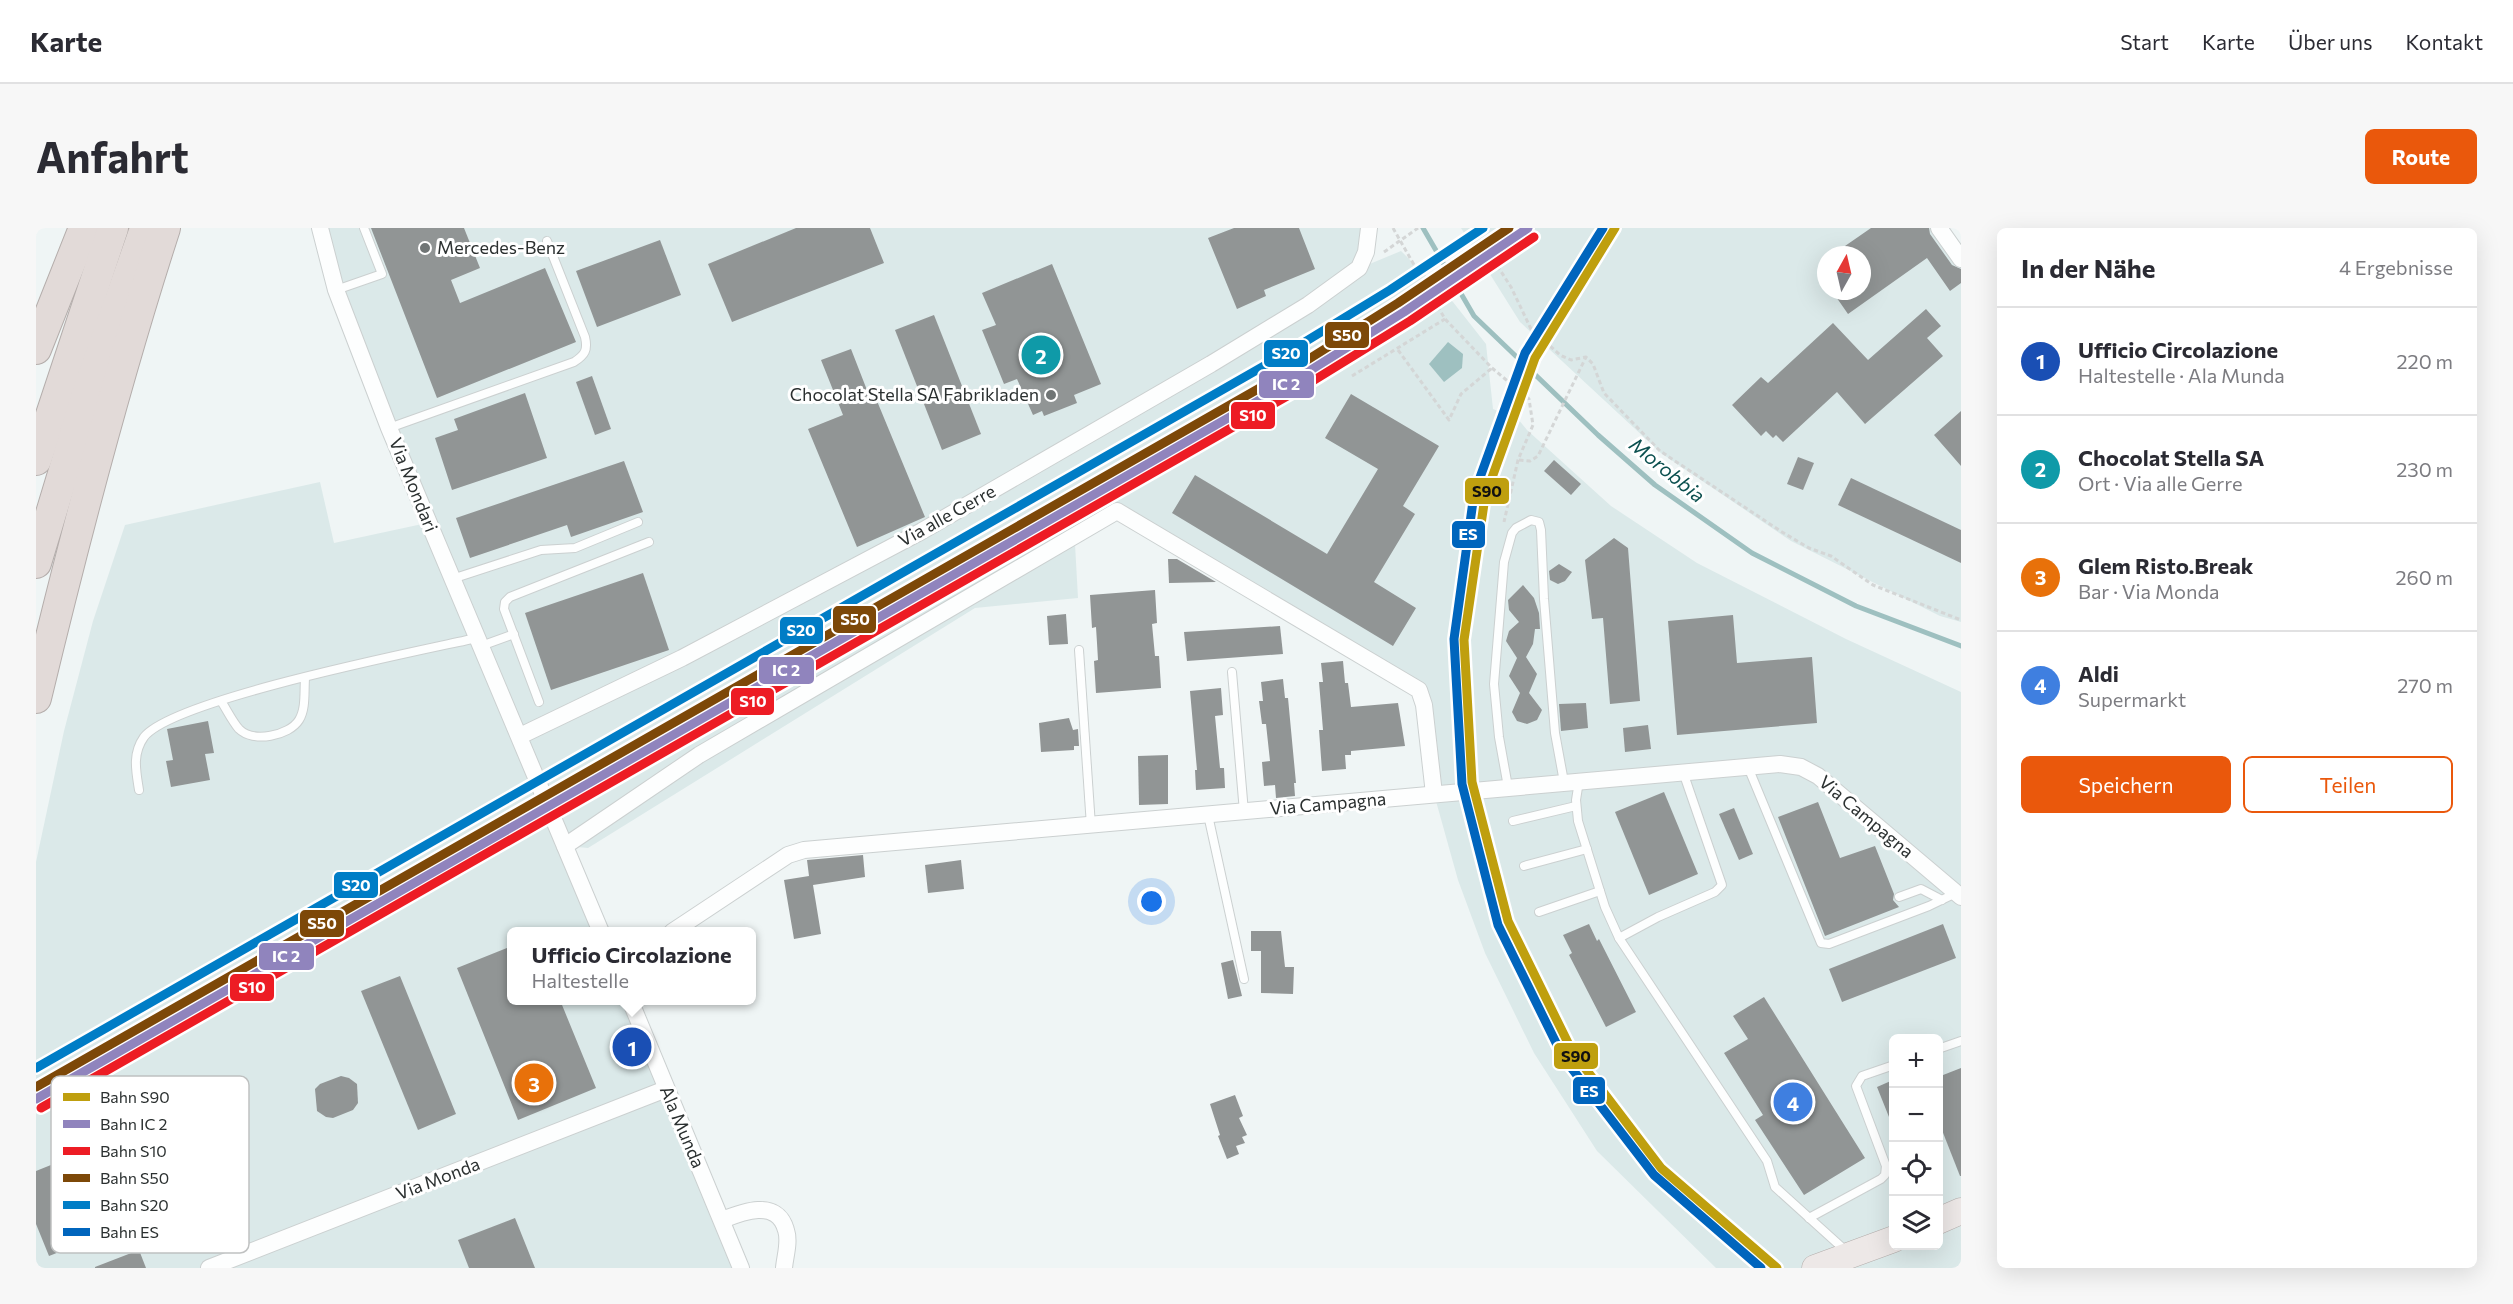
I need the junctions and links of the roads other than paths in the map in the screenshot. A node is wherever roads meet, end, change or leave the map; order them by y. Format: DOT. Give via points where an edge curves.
graph roads {
  1 [pos="84,228"];
  2 [pos="114,228"];
  3 [pos="145,228"];
  4 [pos="165,228"];
  5 [pos="320,228"];
  6 [pos="364,228"];
  7 [pos="1369,228"];
  8 [pos="1939,228"];
  9 [pos="548,241"];
  10 [pos="1961,259"];
  11 [pos="336,290"];
  12 [pos="36,349"];
  13 [pos="389,428"];
  14 [pos="36,460"];
  15 [pos="638,522"];
  16 [pos="649,542"];
  17 [pos="36,562"];
  18 [pos="452,579"];
  19 [pos="514,634"];
  20 [pos="479,642"];
  21 [pos="1079,650"];
  22 [pos="1232,672"];
  23 [pos="304,678"];
  24 [pos="36,698"];
  25 [pos="221,701"];
  26 [pos="539,702"];
  27 [pos="520,736"];
  28 [pos="1748,767"];
  29 [pos="1682,772"];
  30 [pos="1571,781"];
  31 [pos="1508,787"];
  32 [pos="140,790"];
  33 [pos="1434,794"];
  34 [pos="1576,806"];
  35 [pos="1244,812"];
  36 [pos="1208,815"];
  37 [pos="1513,821"];
  38 [pos="1091,826"];
  39 [pos="565,846"];
  40 [pos="1587,849"];
  41 [pos="1524,867"];
  42 [pos="1600,891"];
  43 [pos="1899,897"];
  44 [pos="1953,897"];
  45 [pos="1539,912"];
  46 [pos="599,927"];
  47 [pos="680,927"];
  48 [pos="1619,938"];
  49 [pos="1244,979"];
  50 [pos="632,1005"];
  51 [pos="1961,1041"];
  52 [pos="1943,1047"];
  53 [pos="1889,1066"];
  54 [pos="666,1089"];
  55 [pos="1961,1211"];
  56 [pos="1809,1218"];
  57 [pos="1943,1219"];
  58 [pos="722,1221"];
  59 [pos="1889,1241"];
  60 [pos="249,1252"];
  61 [pos="247,1253"];
  62 [pos="1851,1256"];
  63 [pos="209,1268"];
  64 [pos="741,1268"];
  65 [pos="784,1268"];
  66 [pos="1815,1268"];
  1 -- 12 [label="highway"];
  2 -- 14 [label="highway"];
  3 -- 17 [label="highway" via="88,391"];
  4 -- 24 [label="highway" via="84,505"];
  5 -- 11 [label="street, Via Mondari"];
  6 -- 11 [label="lane" via="382,274"];
  7 -- 27 [label="street, Via alle Gerre" via="1359,268 1308,305 1211,364 922,531 682,658"];
  8 -- 10 [label="street"];
  9 -- 13 [label="lane" via="585,337 584,354 574,362"];
  11 -- 13 [label="street, Via Mondari"];
  13 -- 18 [label="street, Via Mondari"];
  15 -- 18 [label="lane" via="576,548 541,550"];
  16 -- 19 [label="lane" via="510,597 503,605"];
  18 -- 20 [label="street, Via Mondari"];
  19 -- 20 [label="lane"];
  19 -- 26 [label="lane"];
  20 -- 23 [label="lane"];
  20 -- 27 [label="street, Via Mondari"];
  21 -- 38 [label="lane"];
  22 -- 35 [label="lane"];
  23 -- 25 [label="lane"];
  23 -- 25 [label="lane" via="299,721 273,736 241,730"];
  25 -- 32 [label="lane" via="174,717 145,735 135,761"];
  27 -- 39 [label="street"];
  28 -- 29 [label="street, Via Campagna"];
  28 -- 44 [label="street, Via Campagna" via="1780,764 1801,767 1818,776"];
  28 -- 44 [label="lane" via="1821,943 1829,944"];
  29 -- 30 [label="street, Via Campagna"];
  29 -- 48 [label="lane" via="1722,885 1715,892"];
  30 -- 31 [label="street, Via Campagna"];
  30 -- 31 [label="lane" via="1555,733 1541,530 1539,522 1531,520 1512,533 1504,562 1494,684"];
  30 -- 34 [label="lane"];
  31 -- 33 [label="street, Via Campagna"];
  33 -- 35 [label="street, Via Campagna"];
  33 -- 39 [label="street" via="1419,690 1117,511 699,755"];
  34 -- 37 [label="lane"];
  34 -- 40 [label="lane"];
  35 -- 36 [label="street, Via Campagna"];
  36 -- 38 [label="street, Via Campagna"];
  36 -- 49 [label="lane"];
  38 -- 47 [label="street, Via Campagna" via="804,850 789,855"];
  39 -- 46 [label="street"];
  40 -- 41 [label="lane"];
  40 -- 42 [label="lane"];
  42 -- 45 [label="lane"];
  42 -- 48 [label="lane"];
  43 -- 44 [label="lane" via="1921,890"];
  48 -- 56 [label="lane" via="1767,1161 1775,1187"];
  50 -- 54 [label="street, Ala Munda"];
  51 -- 52 [label="lane"];
  53 -- 56 [label="lane" via="1862,1076 1856,1086 1887,1166 1885,1175"];
  54 -- 58 [label="street, Ala Munda"];
  54 -- 60 [label="street, Via Monda"];
  55 -- 57 [label="main road"];
  56 -- 62 [label="lane"];
  58 -- 64 [label="street, Ala Munda"];
  58 -- 65 [label="street" via="753,1209 768,1211 779,1218 787,1237"];
  59 -- 62 [label="main road"];
  61 -- 63 [label="street, Via Monda"];
  62 -- 66 [label="main road"];
}
